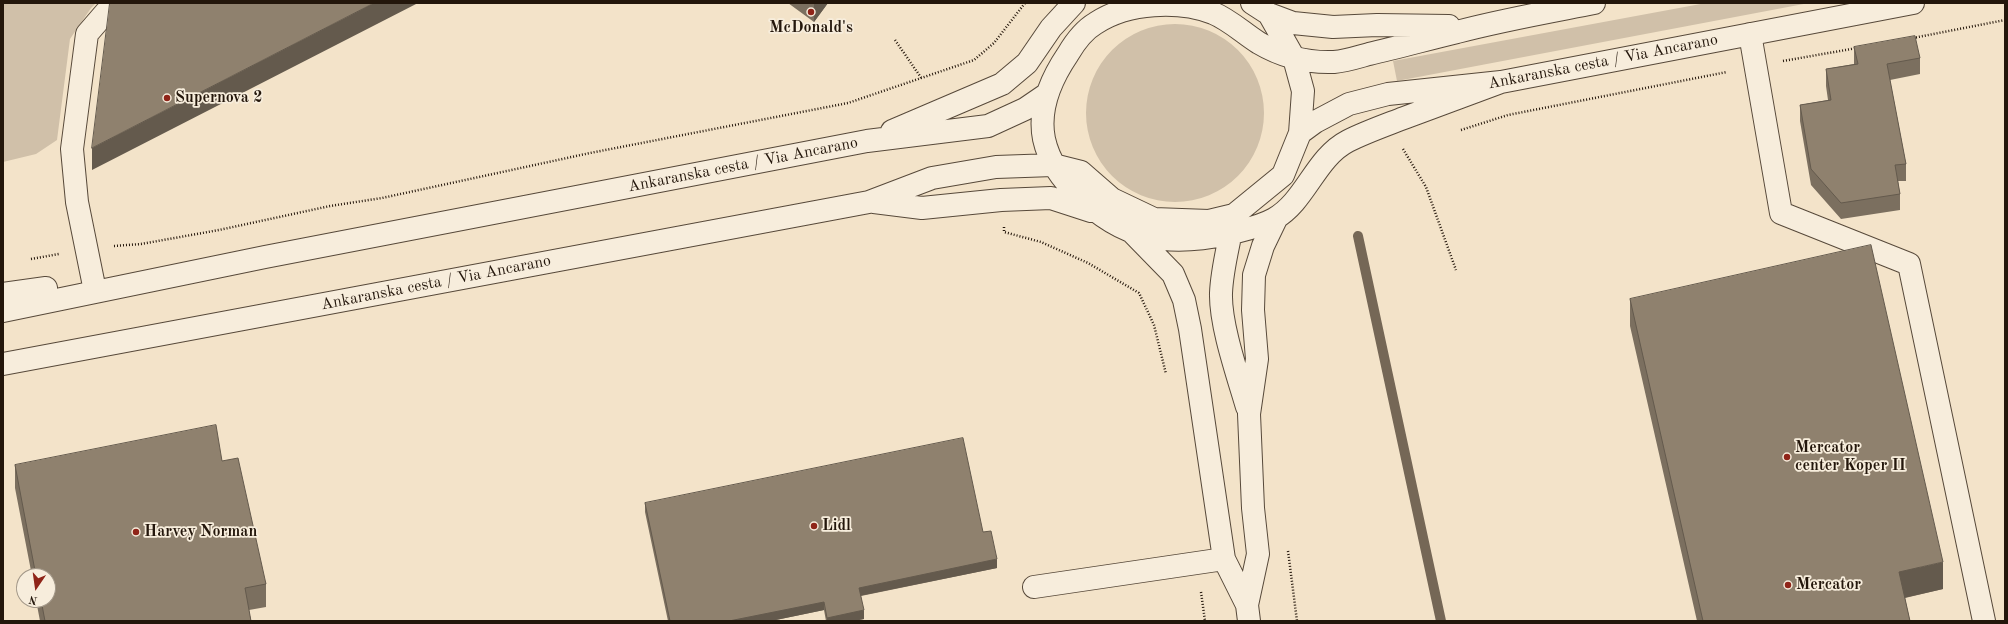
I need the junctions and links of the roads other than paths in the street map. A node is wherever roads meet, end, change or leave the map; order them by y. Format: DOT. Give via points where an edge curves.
graph roads {
  1 [pos="117,3"];
  2 [pos="1074,3"];
  3 [pos="1594,3"];
  4 [pos="1913,3"];
  5 [pos="1260,8"];
  6 [pos="1115,9"];
  7 [pos="1474,27"];
  8 [pos="1750,34"];
  9 [pos="1294,58"];
  10 [pos="1501,82"];
  11 [pos="1047,94"];
  12 [pos="1300,134"];
  13 [pos="867,141"];
  14 [pos="1053,165"];
  15 [pos="869,202"];
  16 [pos="1094,212"];
  17 [pos="1276,218"];
  18 [pos="1233,224"];
  19 [pos="1133,233"];
  20 [pos="265,257"];
  21 [pos="93,281"];
  22 [pos="3,294"];
  23 [pos="3,310"];
  24 [pos="3,364"];
  25 [pos="1250,414"];
  26 [pos="1224,559"];
  27 [pos="1034,587"];
  28 [pos="1248,613"];
  29 [pos="1984,621"];
  1 -- 21 [label="street" via="87,34 72,149 77,202"];
  2 -- 13 [label="street, Ankaranska cesta / Via Ancarano" via="1050,28 1027,63 1002,84"];
  3 -- 7 [label="street"];
  4 -- 8 [label="street, Ankaranska cesta / Via Ancarano"];
  5 -- 7 [label="street" via="1293,23 1333,27"];
  5 -- 9 [label="street"];
  6 -- 9 [label="street" via="1154,5 1186,6 1213,12 1236,25 1259,43"];
  6 -- 11 [label="street" via="1095,23 1077,41 1057,72"];
  7 -- 9 [label="street" via="1338,62 1312,62"];
  8 -- 10 [label="street, Ankaranska cesta / Via Ancarano"];
  8 -- 29 [label="street" via="1781,213 1909,264"];
  9 -- 12 [label="street" via="1303,91"];
  10 -- 12 [label="street, Ankaranska cesta / Via Ancarano" via="1388,94 1349,104 1315,122"];
  10 -- 17 [label="street" via="1346,142 1324,160 1294,200"];
  11 -- 13 [label="street, Ankaranska cesta / Via Ancarano" via="1025,109 988,126"];
  11 -- 14 [label="street" via="1042,117 1044,139"];
  12 -- 18 [label="street" via="1283,175"];
  13 -- 20 [label="street, Ankaranska cesta / Via Ancarano"];
  14 -- 15 [label="street, Ankaranska cesta / Via Ancarano" via="996,167 932,178"];
  14 -- 16 [label="street"];
  14 -- 18 [label="street, Ankaranska cesta / Via Ancarano" via="1081,172 1112,199 1154,219"];
  15 -- 16 [label="street, Ankaranska cesta / Via Ancarano" via="922,208 1051,198"];
  15 -- 24 [label="street, Ankaranska cesta / Via Ancarano"];
  16 -- 19 [label="street"];
  17 -- 18 [label="street" via="1256,226"];
  17 -- 25 [label="street" via="1263,246 1254,276 1253,310 1257,359"];
  18 -- 19 [label="street" via="1198,240 1163,239"];
  18 -- 25 [label="street" via="1224,262 1221,294 1234,362"];
  19 -- 26 [label="street" via="1173,274 1184,300"];
  20 -- 21 [label="street"];
  20 -- 23 [label="street"];
  21 -- 22 [label="street"];
  25 -- 28 [label="street" via="1253,508 1258,554"];
  26 -- 27 [label="street"];
  26 -- 28 [label="street"];
}
